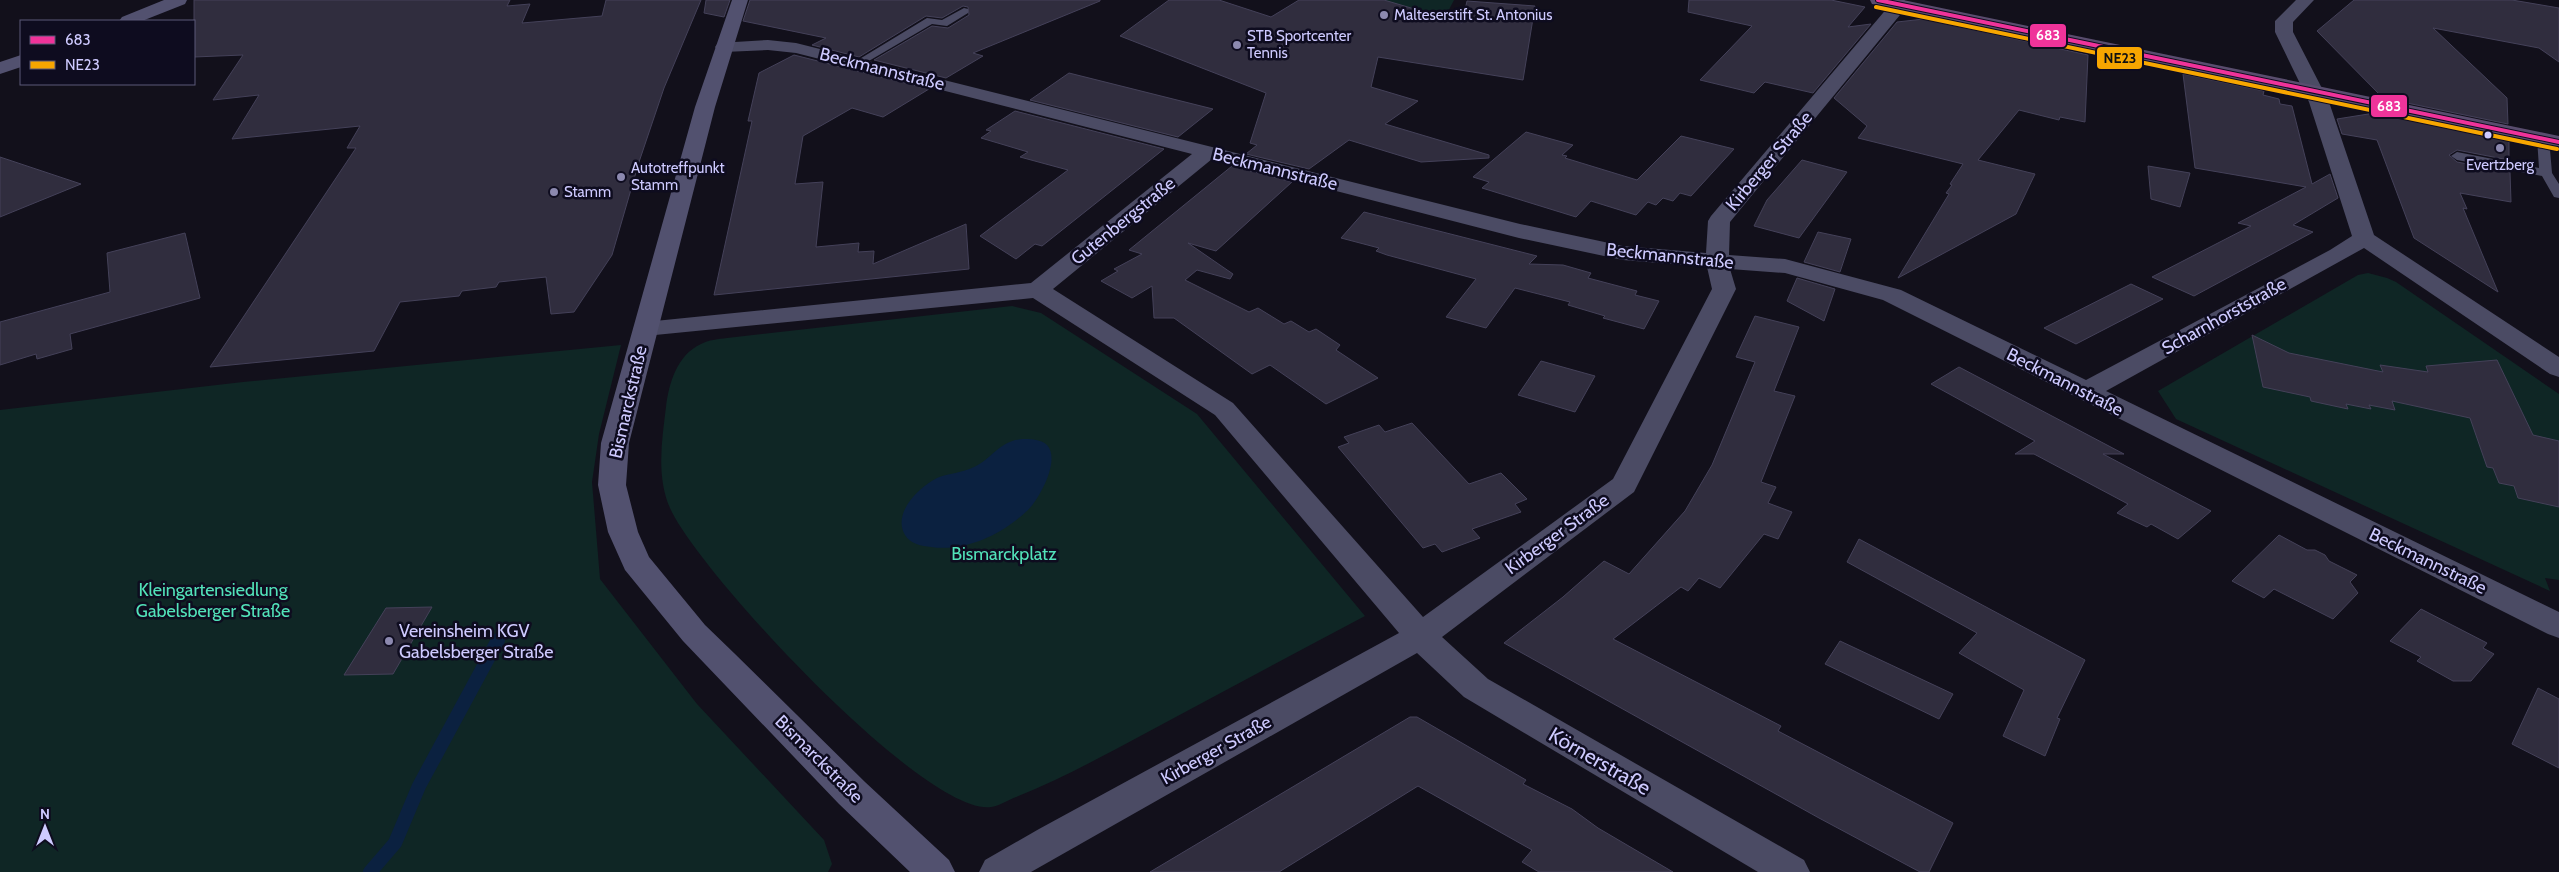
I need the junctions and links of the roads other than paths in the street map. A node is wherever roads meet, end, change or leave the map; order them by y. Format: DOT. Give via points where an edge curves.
graph roads {
  1 [pos="179,0"];
  2 [pos="740,0"];
  3 [pos="2306,0"];
  4 [pos="1889,2"];
  5 [pos="964,11"];
  6 [pos="130,20"];
  7 [pos="724,47"];
  8 [pos="20,60"];
  9 [pos="858,63"];
  10 [pos="0,68"];
  11 [pos="2314,92"];
  12 [pos="2551,140"];
  13 [pos="1208,152"];
  14 [pos="2457,156"];
  15 [pos="2546,173"];
  16 [pos="2559,194"];
  17 [pos="2364,238"];
  18 [pos="1717,262"];
  19 [pos="1038,290"];
  20 [pos="646,329"];
  21 [pos="2559,369"];
  22 [pos="2084,392"];
  23 [pos="2559,626"];
  24 [pos="1420,636"];
  25 [pos="936,872"];
  26 [pos="998,872"];
  27 [pos="1790,872"];
  1 -- 6 [label="main road"];
  2 -- 7 [label="main road, Bismarckstraße"];
  3 -- 11 [label="street" via="2288,15 2283,26"];
  4 -- 11 [label="main road"];
  4 -- 18 [label="street, Kirberger Straße" via="1719,221"];
  5 -- 9 [label="lane" via="943,24 932,20"];
  7 -- 9 [label="street, Beckmannstraße" via="789,46"];
  7 -- 20 [label="main road, Bismarckstraße"];
  8 -- 10 [label="main road"];
  9 -- 13 [label="street, Beckmannstraße"];
  11 -- 12 [label="main road"];
  11 -- 17 [label="street"];
  12 -- 15 [label="lane"];
  13 -- 18 [label="street, Beckmannstraße" via="1594,248"];
  13 -- 19 [label="street, Gutenbergstraße"];
  14 -- 15 [label="lane"];
  15 -- 16 [label="lane"];
  17 -- 21 [label="street"];
  17 -- 22 [label="street, Scharnhorststraße"];
  18 -- 22 [label="street, Beckmannstraße" via="1785,266 1892,295"];
  18 -- 24 [label="street, Kirberger Straße" via="1724,289 1624,485"];
  19 -- 20 [label="street"];
  19 -- 24 [label="street" via="1224,409"];
  20 -- 25 [label="main road, Bismarckstraße" via="620,422 612,485 616,507 636,562 722,662"];
  22 -- 23 [label="street, Beckmannstraße"];
  24 -- 26 [label="street, Kirberger Straße"];
  24 -- 27 [label="street, Körnerstraße" via="1476,688"];
}
